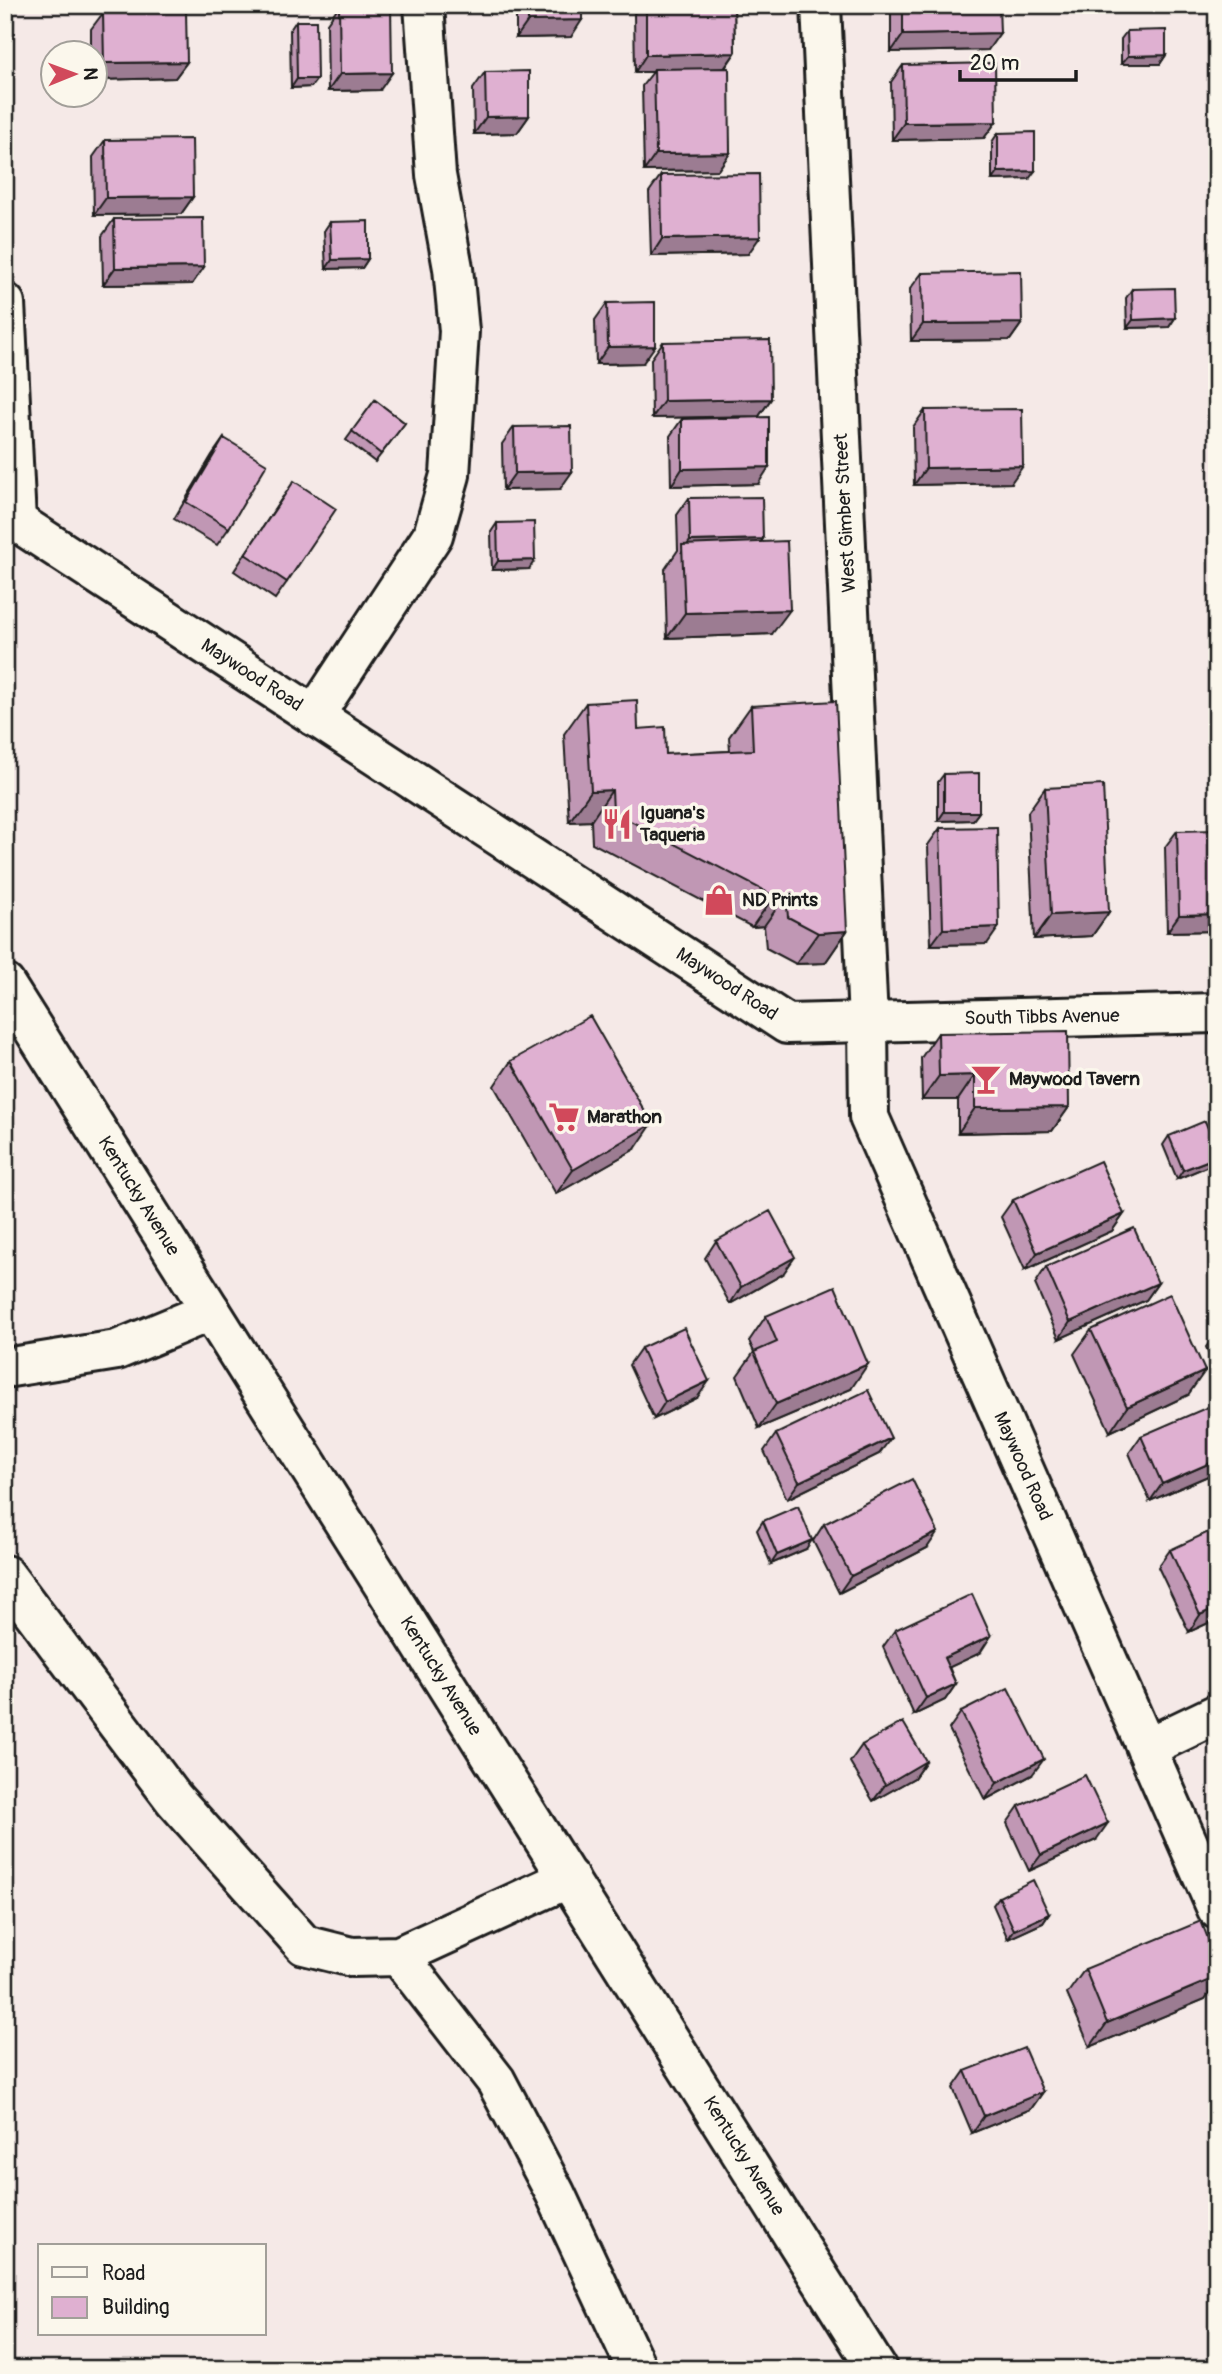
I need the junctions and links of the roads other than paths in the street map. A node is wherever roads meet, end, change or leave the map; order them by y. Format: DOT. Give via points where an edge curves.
graph roads {
  1 [pos="424,5"];
  2 [pos="821,5"];
  3 [pos="5,303"];
  4 [pos="10,518"];
  5 [pos="314,716"];
  6 [pos="5,984"];
  7 [pos="1217,1013"];
  8 [pos="868,1021"];
  9 [pos="211,1311"];
  10 [pos="5,1368"];
  11 [pos="5,1575"];
  12 [pos="1217,1714"];
  13 [pos="1146,1748"];
  14 [pos="569,1878"];
  15 [pos="1217,1909"];
  16 [pos="399,1956"];
  17 [pos="637,2369"];
  18 [pos="877,2369"];
  1 -- 5 [label="main road" via="436,175 459,331 450,475 433,535"];
  2 -- 8 [label="main road, West Gimber Street"];
  3 -- 4 [label="main road"];
  4 -- 5 [label="main road, Maywood Road"];
  5 -- 8 [label="main road, Maywood Road" via="788,1024"];
  6 -- 9 [label="main road, Kentucky Avenue"];
  7 -- 8 [label="main road, South Tibbs Avenue"];
  8 -- 13 [label="main road, Maywood Road" via="869,1117"];
  9 -- 10 [label="main road" via="117,1350"];
  9 -- 14 [label="main road, Kentucky Avenue"];
  11 -- 16 [label="main road" via="174,1799 304,1945 352,1957"];
  12 -- 13 [label="main road"];
  13 -- 15 [label="main road, Maywood Road"];
  14 -- 16 [label="main road"];
  14 -- 18 [label="main road, Kentucky Avenue"];
  16 -- 17 [label="main road" via="496,2081 555,2193"];
}
